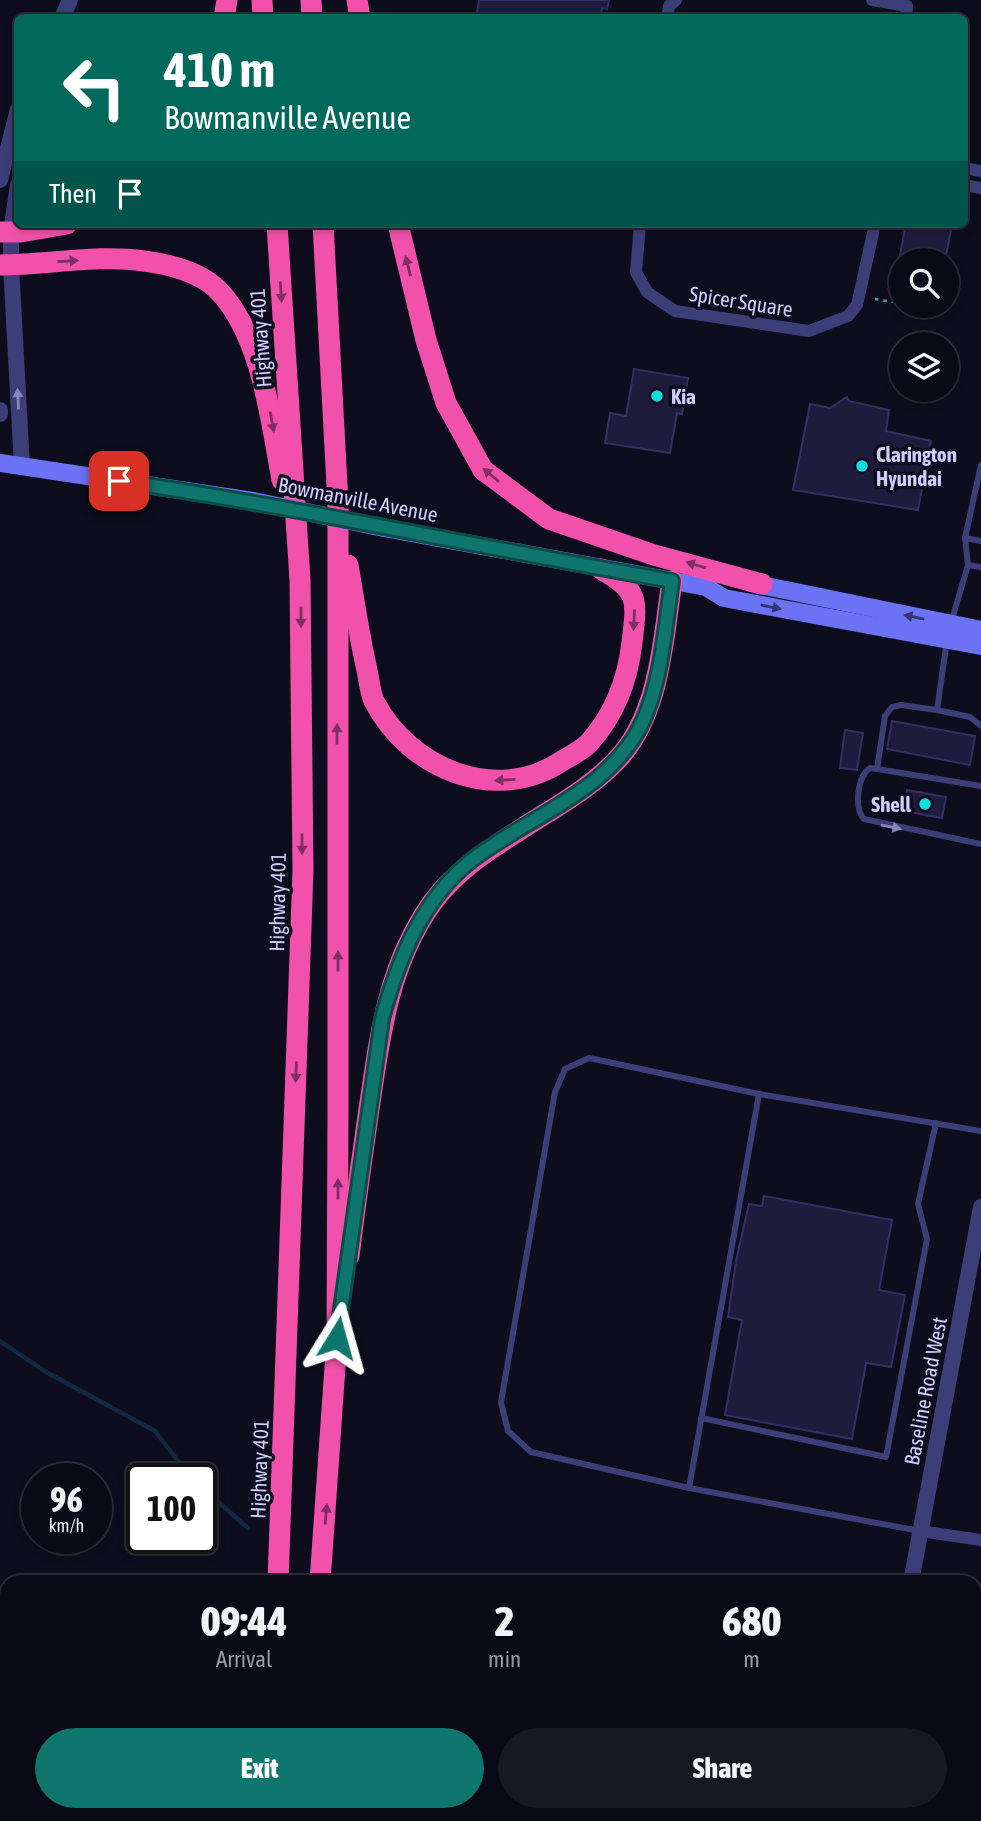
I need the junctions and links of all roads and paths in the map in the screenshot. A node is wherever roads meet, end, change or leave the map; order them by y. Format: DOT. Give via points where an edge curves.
graph roads {
  1 [pos="872,0"];
  2 [pos="907,8"];
  3 [pos="14,125"];
  4 [pos="0,180"];
  5 [pos="14,199"];
  6 [pos="36,228"];
  7 [pos="277,228"];
  8 [pos="323,228"];
  9 [pos="399,228"];
  10 [pos="640,228"];
  11 [pos="874,228"];
  12 [pos="5,232"];
  13 [pos="6,265"];
  14 [pos="875,299"];
  15 [pos="889,301"];
  16 [pos="0,463"];
  17 [pos="981,465"];
  18 [pos="22,467"];
  19 [pos="981,490"];
  20 [pos="974,497"];
  21 [pos="338,504"];
  22 [pos="965,538"];
  23 [pos="981,541"];
  24 [pos="968,565"];
  25 [pos="981,567"];
  26 [pos="601,569"];
  27 [pos="300,580"];
  28 [pos="672,581"];
  29 [pos="762,584"];
  30 [pos="706,587"];
  31 [pos="981,630"];
  32 [pos="949,632"];
  33 [pos="981,646"];
  34 [pos="937,710"];
  35 [pos="981,726"];
  36 [pos="877,769"];
  37 [pos="981,786"];
  38 [pos="981,844"];
  39 [pos="759,1094"];
  40 [pos="936,1124"];
  41 [pos="981,1131"];
  42 [pos="981,1207"];
  43 [pos="337,1338"];
  44 [pos="701,1418"];
  45 [pos="689,1488"];
  46 [pos="920,1531"];
  47 [pos="981,1540"];
  48 [pos="278,1575"];
  49 [pos="320,1575"];
  50 [pos="912,1575"];
  1 -- 2 [label="street"];
  3 -- 4 [label="street"];
  5 -- 12 [label="street"];
  6 -- 12 [label="highway"];
  7 -- 27 [label="highway, Highway 401, one-way"];
  8 -- 21 [label="highway"];
  29 -- 9 [label="highway, one-way" via="654,555 549,519 483,470 446,403"];
  10 -- 11 [label="street, Spicer Square" via="636,272 647,292 675,311 809,331 848,316 857,305"];
  12 -- 13 [label="street"];
  18 -- 13 [label="street, one-way"];
  13 -- 27 [label="highway, one-way" via="143,261 182,269 218,289 248,335 269,406"];
  14 -- 15 [label="path"];
  16 -- 18 [label="main road, Bowmanville Avenue"];
  17 -- 20 [label="lane"];
  18 -- 26 [label="main road, Bowmanville Avenue, bridge" via="253,500"];
  19 -- 20 [label="lane"];
  20 -- 22 [label="lane"];
  26 -- 21 [label="highway, one-way" via="625,582 634,596 630,662 612,712 587,745 548,771 512,781 477,780 428,760 401,739 374,700"];
  43 -- 21 [label="highway, one-way"];
  22 -- 23 [label="lane"];
  22 -- 24 [label="lane"];
  24 -- 25 [label="lane"];
  24 -- 32 [label="lane"];
  26 -- 28 [label="main road, Bowmanville Avenue"];
  27 -- 48 [label="highway, Highway 401, one-way" via="303,870"];
  28 -- 30 [label="main road, Bowmanville Avenue"];
  28 -- 43 [label="highway" via="658,669 643,722 618,759 587,787 471,861 434,901 409,939 382,1019"];
  29 -- 30 [label="main road, Bowmanville Avenue" via="728,581"];
  32 -- 29 [label="main road, Bowmanville Avenue, one-way"];
  30 -- 32 [label="main road, Bowmanville Avenue, one-way" via="724,598"];
  31 -- 32 [label="main road, Bowmanville Avenue"];
  32 -- 33 [label="main road, Bowmanville Avenue"];
  32 -- 34 [label="lane"];
  34 -- 35 [label="lane" via="970,717"];
  34 -- 36 [label="lane" via="892,707 885,716"];
  36 -- 37 [label="lane"];
  36 -- 38 [label="lane, one-way" via="870,768 862,776 857,806 864,819"];
  39 -- 40 [label="lane"];
  39 -- 44 [label="lane"];
  39 -- 45 [label="lane" via="589,1058 565,1069 555,1092 501,1402 508,1431 531,1452"];
  40 -- 41 [label="lane"];
  40 -- 44 [label="lane" via="918,1204 927,1239 886,1457"];
  42 -- 46 [label="street, Baseline Road West"];
  49 -- 43 [label="highway, one-way"];
  44 -- 45 [label="lane"];
  45 -- 46 [label="lane"];
  46 -- 47 [label="street"];
  46 -- 50 [label="street, Baseline Road West"];
}
